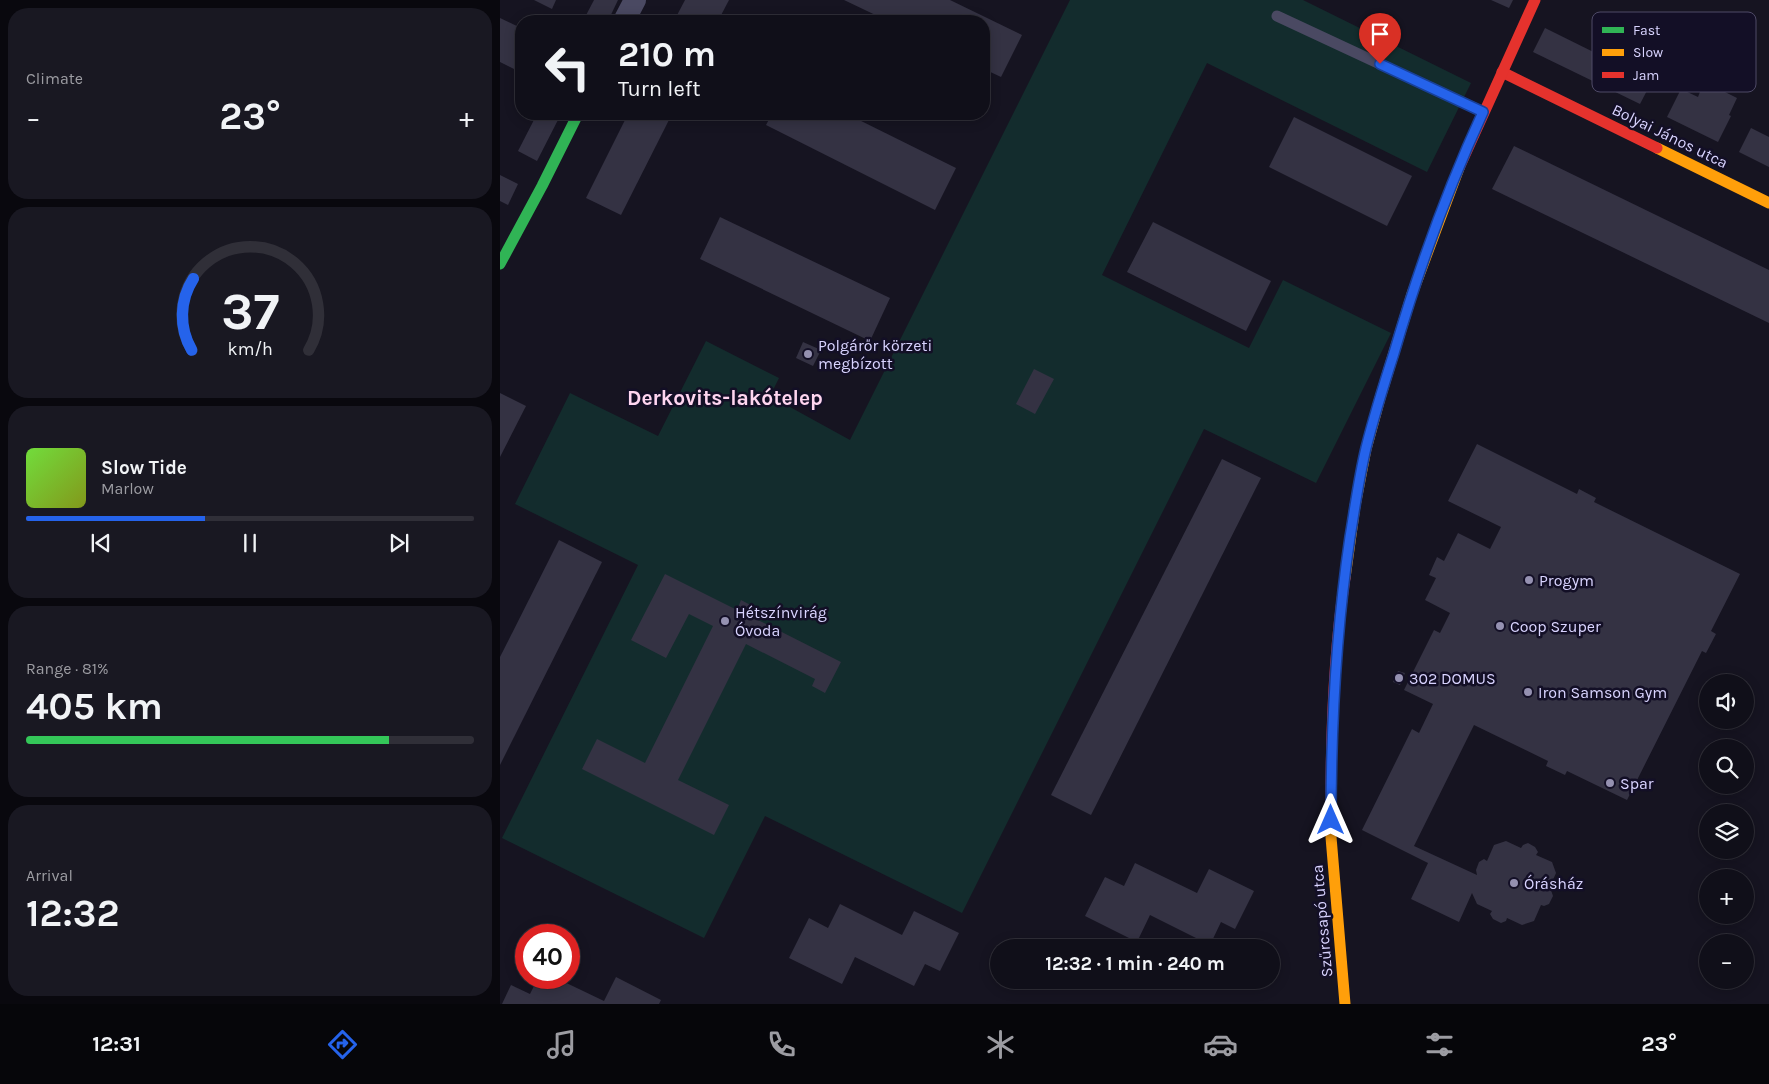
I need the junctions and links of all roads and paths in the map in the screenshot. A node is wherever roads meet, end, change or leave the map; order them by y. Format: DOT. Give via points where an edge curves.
graph roads {
  1 [pos="635,0"];
  2 [pos="1535,0"];
  3 [pos="627,15"];
  4 [pos="1276,16"];
  5 [pos="1502,72"];
  6 [pos="1483,112"];
  7 [pos="575,120"];
  8 [pos="1769,203"];
  9 [pos="500,264"];
  10 [pos="1345,1004"];
  1 -- 3 [label="street"];
  2 -- 5 [label="street, Szűrcsapó utca"];
  4 -- 6 [label="lane"];
  5 -- 6 [label="street, Szűrcsapó utca"];
  5 -- 8 [label="street, Bolyai János utca"];
  6 -- 10 [label="street, Szűrcsapó utca" via="1412,294 1366,449 1355,506 1336,660 1331,754 1332,837"];
  7 -- 9 [label="street"];
}
